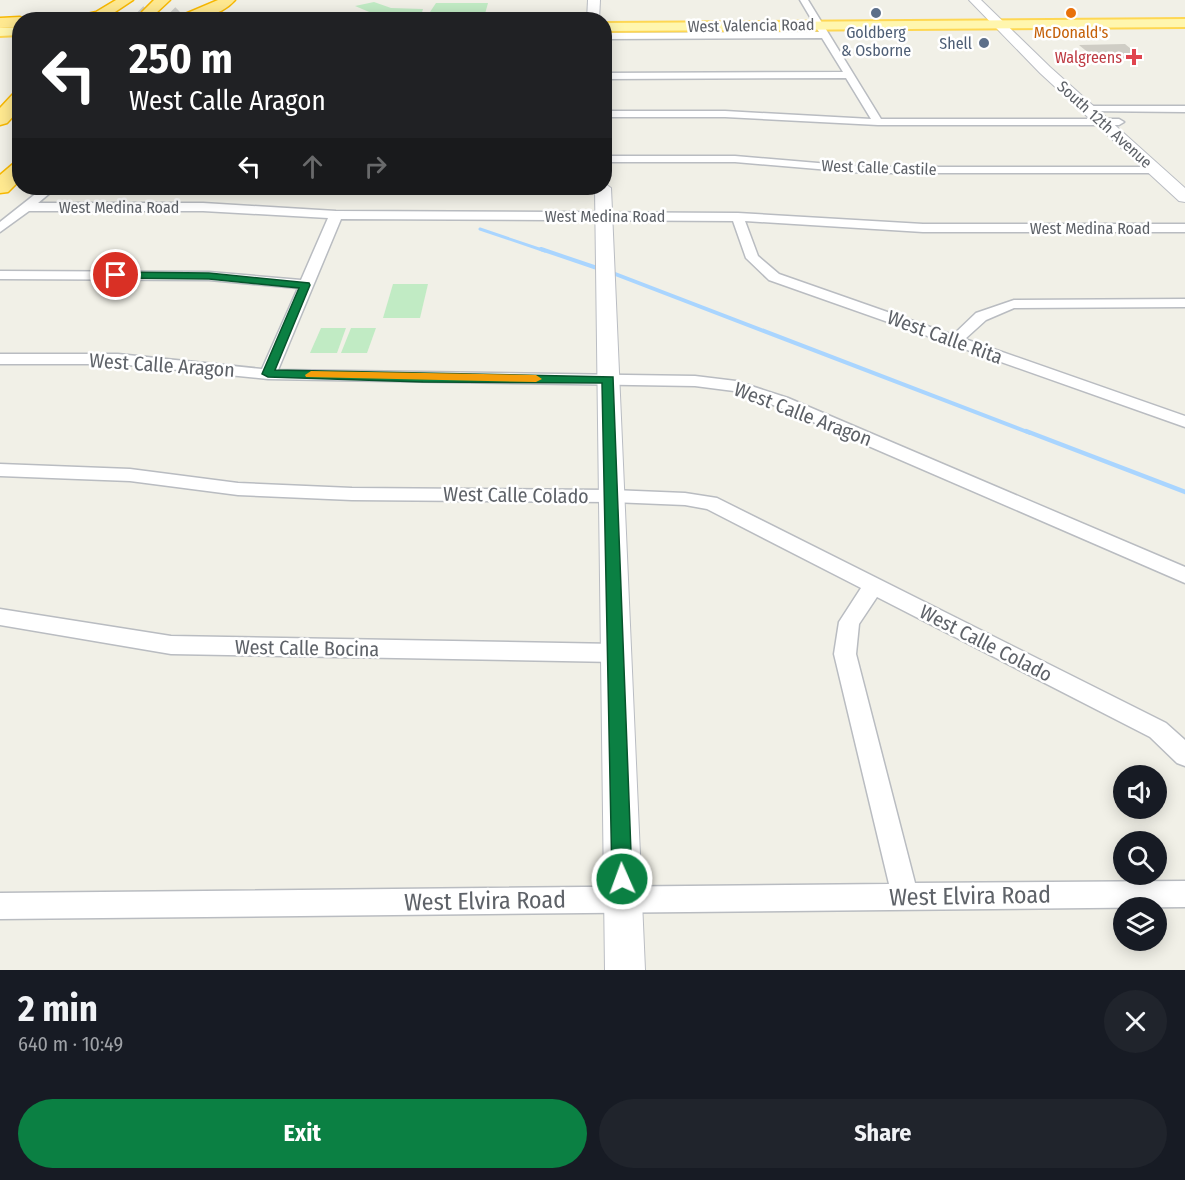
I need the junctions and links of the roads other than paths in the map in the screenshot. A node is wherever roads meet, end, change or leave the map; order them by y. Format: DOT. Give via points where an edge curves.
graph roads {
  1 [pos="126,0"];
  2 [pos="163,0"];
  3 [pos="229,0"];
  4 [pos="804,0"];
  5 [pos="975,0"];
  6 [pos="989,0"];
  7 [pos="106,12"];
  8 [pos="138,12"];
  9 [pos="202,12"];
  10 [pos="1185,23"];
  11 [pos="612,27"];
  12 [pos="1008,27"];
  13 [pos="1185,30"];
  14 [pos="823,31"];
  15 [pos="612,32"];
  16 [pos="612,36"];
  17 [pos="612,75"];
  18 [pos="850,75"];
  19 [pos="1185,109"];
  20 [pos="612,114"];
  21 [pos="1103,116"];
  22 [pos="878,122"];
  23 [pos="612,159"];
  24 [pos="1154,170"];
  25 [pos="12,176"];
  26 [pos="1185,179"];
  27 [pos="0,187"];
  28 [pos="603,195"];
  29 [pos="22,197"];
  30 [pos="1185,197"];
  31 [pos="0,203"];
  32 [pos="336,215"];
  33 [pos="604,216"];
  34 [pos="738,217"];
  35 [pos="0,228"];
  36 [pos="1185,228"];
  37 [pos="0,275"];
  38 [pos="305,285"];
  39 [pos="1185,303"];
  40 [pos="956,341"];
  41 [pos="0,359"];
  42 [pos="268,374"];
  43 [pos="608,379"];
  44 [pos="1185,422"];
  45 [pos="0,470"];
  46 [pos="612,496"];
  47 [pos="1185,575"];
  48 [pos="873,586"];
  49 [pos="0,617"];
  50 [pos="616,652"];
  51 [pos="1185,754"];
  52 [pos="1185,894"];
  53 [pos="905,897"];
  54 [pos="623,900"];
  55 [pos="0,906"];
  56 [pos="625,970"];
  1 -- 7 [label="highway"];
  2 -- 8 [label="highway"];
  3 -- 9 [label="highway"];
  4 -- 14 [label="street"];
  5 -- 12 [label="street, South 12th Avenue"];
  6 -- 12 [label="street, South 12th Avenue"];
  10 -- 12 [label="main road, West Valencia Road"];
  11 -- 14 [label="main road, West Valencia Road"];
  12 -- 13 [label="main road, West Valencia Road"];
  12 -- 14 [label="main road, West Valencia Road"];
  12 -- 21 [label="street, South 12th Avenue"];
  12 -- 21 [label="street, South 12th Avenue" via="1088,109"];
  14 -- 15 [label="main road, West Valencia Road"];
  14 -- 16 [label="street, West Valencia Road"];
  14 -- 18 [label="street"];
  17 -- 18 [label="street"];
  18 -- 22 [label="street"];
  19 -- 21 [label="street"];
  20 -- 22 [label="street" via="725,114"];
  21 -- 22 [label="street"];
  21 -- 24 [label="street, South 12th Avenue"];
  21 -- 26 [label="street, South 12th Avenue" via="1119,122"];
  23 -- 24 [label="street, West Calle Castile" via="735,159 865,170"];
  24 -- 30 [label="street, South 12th Avenue"];
  25 -- 27 [label="highway"];
  28 -- 33 [label="street"];
  29 -- 31 [label="highway"];
  29 -- 32 [label="street, West Medina Road"];
  29 -- 35 [label="street"];
  32 -- 33 [label="street, West Medina Road"];
  32 -- 38 [label="street"];
  33 -- 34 [label="street, West Medina Road"];
  33 -- 43 [label="street"];
  34 -- 36 [label="street, West Medina Road" via="923,228"];
  34 -- 40 [label="street, West Calle Rita" via="747,251 758,267 774,277"];
  37 -- 38 [label="street" via="209,276"];
  38 -- 42 [label="street"];
  39 -- 40 [label="street" via="1014,304 994,308 974,319"];
  40 -- 44 [label="street, West Calle Rita"];
  41 -- 42 [label="street, West Calle Aragon" via="118,358"];
  42 -- 43 [label="street, West Calle Aragon"];
  43 -- 46 [label="street"];
  43 -- 47 [label="street, West Calle Aragon" via="736,386 782,402"];
  45 -- 46 [label="street, West Calle Colado" via="130,475 238,489 352,494"];
  46 -- 48 [label="street, West Calle Colado" via="711,503"];
  46 -- 50 [label="street"];
  48 -- 51 [label="street, West Calle Colado" via="1158,730"];
  48 -- 53 [label="street" via="849,622 845,654"];
  49 -- 50 [label="street, West Calle Bocina" via="171,645"];
  50 -- 54 [label="street"];
  52 -- 53 [label="street, West Elvira Road"];
  53 -- 54 [label="street, West Elvira Road"];
  54 -- 55 [label="street, West Elvira Road"];
  54 -- 56 [label="street"];
}
